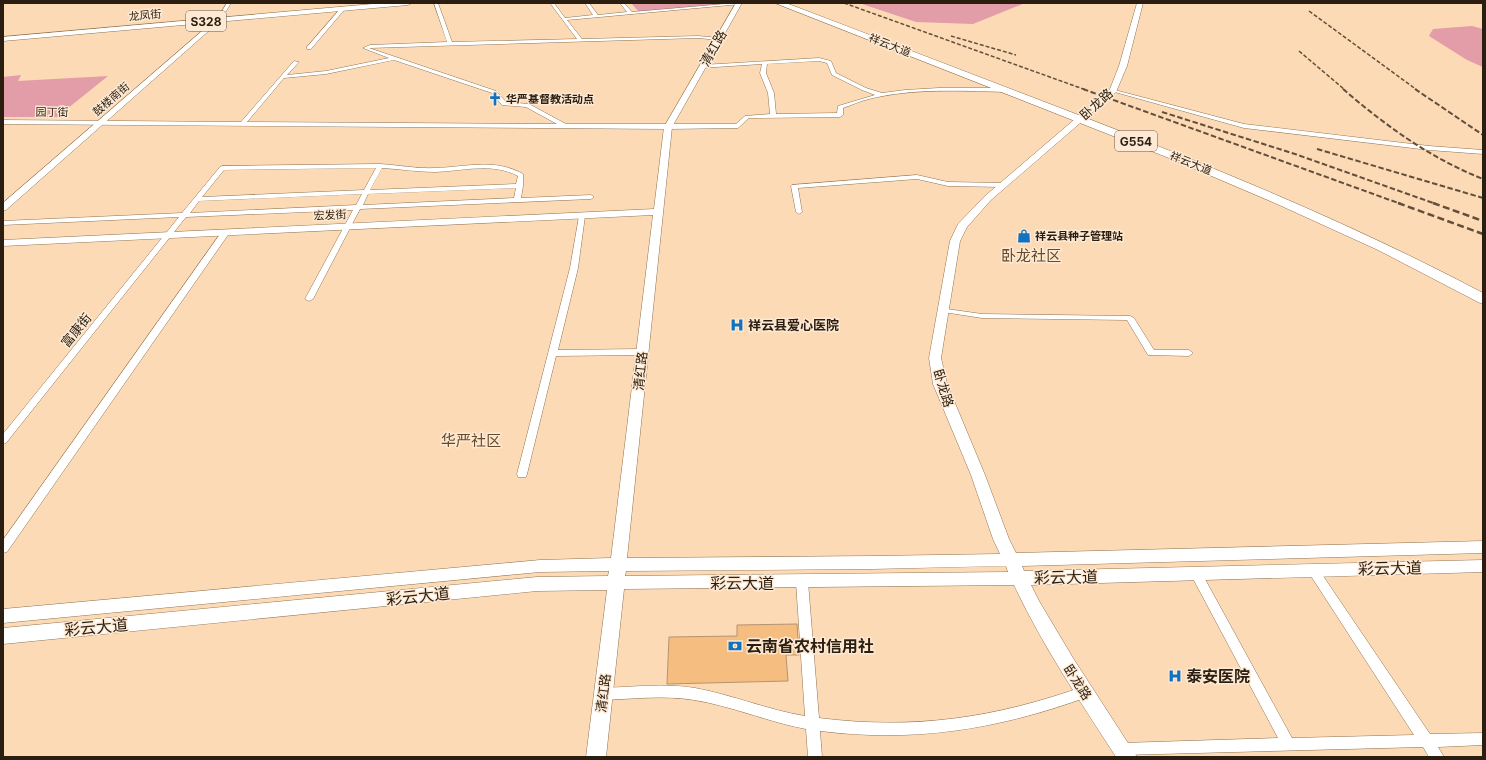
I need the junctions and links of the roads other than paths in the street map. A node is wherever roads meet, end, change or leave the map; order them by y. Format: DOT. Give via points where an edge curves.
graph roads {
  1 [pos="228,3"];
  2 [pos="408,3"];
  3 [pos="436,3"];
  4 [pos="552,3"];
  5 [pos="587,3"];
  6 [pos="622,3"];
  7 [pos="740,3"];
  8 [pos="779,3"];
  9 [pos="789,3"];
  10 [pos="1140,3"];
  11 [pos="343,9"];
  12 [pos="631,14"];
  13 [pos="597,17"];
  14 [pos="565,19"];
  15 [pos="218,20"];
  16 [pos="3,39"];
  17 [pos="718,39"];
  18 [pos="581,41"];
  19 [pos="450,44"];
  20 [pos="309,48"];
  21 [pos="395,58"];
  22 [pos="296,62"];
  23 [pos="765,63"];
  24 [pos="702,67"];
  25 [pos="283,77"];
  26 [pos="1006,90"];
  27 [pos="1113,90"];
  28 [pos="883,96"];
  29 [pos="773,115"];
  30 [pos="1082,117"];
  31 [pos="3,122"];
  32 [pos="101,122"];
  33 [pos="242,124"];
  34 [pos="565,126"];
  35 [pos="668,126"];
  36 [pos="1483,152"];
  37 [pos="380,166"];
  38 [pos="1004,185"];
  39 [pos="520,186"];
  40 [pos="366,192"];
  41 [pos="591,197"];
  42 [pos="198,199"];
  43 [pos="517,200"];
  44 [pos="358,207"];
  45 [pos="3,208"];
  46 [pos="658,212"];
  47 [pos="799,212"];
  48 [pos="185,215"];
  49 [pos="582,216"];
  50 [pos="3,223"];
  51 [pos="347,227"];
  52 [pos="226,232"];
  53 [pos="168,235"];
  54 [pos="3,243"];
  55 [pos="1483,290"];
  56 [pos="309,299"];
  57 [pos="1483,299"];
  58 [pos="943,310"];
  59 [pos="642,352"];
  60 [pos="552,353"];
  61 [pos="1189,353"];
  62 [pos="3,442"];
  63 [pos="522,474"];
  64 [pos="1483,547"];
  65 [pos="3,549"];
  66 [pos="1010,560"];
  67 [pos="618,564"];
  68 [pos="1483,566"];
  69 [pos="1313,570"];
  70 [pos="1196,573"];
  71 [pos="1018,578"];
  72 [pos="616,582"];
  73 [pos="802,582"];
  74 [pos="3,616"];
  75 [pos="3,636"];
  76 [pos="1085,692"];
  77 [pos="603,694"];
  78 [pos="813,724"];
  79 [pos="1483,739"];
  80 [pos="1426,740"];
  81 [pos="1288,744"];
  82 [pos="1124,753"];
  83 [pos="596,757"];
  84 [pos="815,757"];
  85 [pos="1437,757"];
  1 -- 15 [label="street, 鼓楼南街"];
  2 -- 11 [label="main road, 龙凤街 / S328"];
  3 -- 19 [label="street"];
  4 -- 14 [label="street"];
  5 -- 13 [label="street"];
  6 -- 12 [label="street"];
  7 -- 12 [label="street"];
  7 -- 17 [label="main road, 清红路"];
  8 -- 26 [label="highway, 祥云大道 / G554"];
  9 -- 30 [label="highway, 祥云大道 / G554"];
  10 -- 27 [label="main road, 卧龙路" via="1123,66"];
  11 -- 15 [label="main road, 龙凤街 / S328"];
  11 -- 20 [label="street"];
  12 -- 13 [label="street"];
  13 -- 14 [label="street"];
  14 -- 18 [label="street"];
  15 -- 16 [label="main road, 龙凤街 / S328"];
  15 -- 32 [label="main road, 鼓楼南街"];
  17 -- 18 [label="street" via="698,37"];
  17 -- 24 [label="main road, 清红路"];
  18 -- 19 [label="street"];
  19 -- 21 [label="street" via="366,48"];
  21 -- 25 [label="street" via="337,72"];
  21 -- 34 [label="street" via="494,92 504,104 527,105"];
  22 -- 25 [label="street"];
  23 -- 24 [label="street"];
  23 -- 28 [label="street" via="826,60 834,74"];
  23 -- 29 [label="street" via="763,73 771,93"];
  24 -- 35 [label="main road, 清红路"];
  25 -- 33 [label="street"];
  26 -- 28 [label="street" via="944,90"];
  26 -- 30 [label="highway, 祥云大道 / G554"];
  27 -- 30 [label="main road, 卧龙路"];
  27 -- 36 [label="street" via="1244,126"];
  28 -- 29 [label="street, 园丁街" via="840,107 840,115"];
  29 -- 35 [label="street, 园丁街" via="747,117 738,126"];
  30 -- 38 [label="main road, 卧龙路"];
  30 -- 55 [label="highway, 祥云大道 / G554" via="1213,166 1329,214"];
  30 -- 57 [label="highway, 祥云大道 / G554" via="1321,218 1396,253"];
  31 -- 32 [label="street, 园丁街"];
  32 -- 33 [label="street, 园丁街"];
  32 -- 45 [label="main road, 鼓楼南街"];
  33 -- 34 [label="street, 园丁街"];
  34 -- 35 [label="street, 园丁街"];
  35 -- 46 [label="main road, 清红路"];
  37 -- 39 [label="street" via="434,170 501,167 521,175"];
  37 -- 40 [label="street"];
  37 -- 42 [label="street, 富康街" via="222,168"];
  38 -- 47 [label="street" via="948,184 917,177 794,186"];
  38 -- 58 [label="main road, 卧龙路" via="970,216 958,234"];
  39 -- 40 [label="street"];
  39 -- 43 [label="street"];
  40 -- 42 [label="street"];
  40 -- 44 [label="street"];
  41 -- 43 [label="street"];
  42 -- 48 [label="street, 富康街"];
  43 -- 44 [label="street"];
  44 -- 48 [label="street"];
  44 -- 51 [label="street"];
  46 -- 49 [label="main road, 宏发街"];
  46 -- 59 [label="main road, 清红路"];
  48 -- 50 [label="street"];
  48 -- 53 [label="street, 富康街"];
  49 -- 51 [label="main road, 宏发街"];
  49 -- 60 [label="street" via="574,268"];
  51 -- 52 [label="main road, 宏发街"];
  51 -- 56 [label="street"];
  52 -- 53 [label="main road, 宏发街"];
  52 -- 65 [label="street"];
  53 -- 54 [label="main road, 宏发街"];
  53 -- 62 [label="street, 富康街"];
  58 -- 61 [label="street" via="982,316 1130,318 1151,353"];
  58 -- 66 [label="main road, 卧龙路" via="936,358 940,384"];
  59 -- 60 [label="street"];
  59 -- 67 [label="main road, 清红路"];
  60 -- 63 [label="street"];
  64 -- 66 [label="main road, 彩云大道"];
  66 -- 67 [label="main road, 彩云大道"];
  66 -- 71 [label="main road, 卧龙路"];
  67 -- 72 [label="main road, 清红路"];
  67 -- 74 [label="main road, 彩云大道" via="498,569"];
  68 -- 69 [label="main road, 彩云大道"];
  69 -- 70 [label="main road, 彩云大道"];
  69 -- 80 [label="street"];
  70 -- 71 [label="main road, 彩云大道"];
  70 -- 81 [label="street"];
  71 -- 73 [label="main road, 彩云大道"];
  71 -- 76 [label="main road, 卧龙路" via="1047,632"];
  72 -- 73 [label="main road, 彩云大道"];
  72 -- 75 [label="main road, 彩云大道" via="537,584"];
  72 -- 77 [label="main road, 清红路"];
  73 -- 78 [label="street"];
  76 -- 78 [label="street" via="1021,713 950,726 872,730"];
  76 -- 82 [label="main road, 卧龙路"];
  77 -- 78 [label="street" via="693,694"];
  77 -- 83 [label="main road, 清红路"];
  78 -- 84 [label="street"];
  79 -- 80 [label="street"];
  80 -- 81 [label="street"];
  80 -- 85 [label="street"];
  81 -- 82 [label="street"];
}
